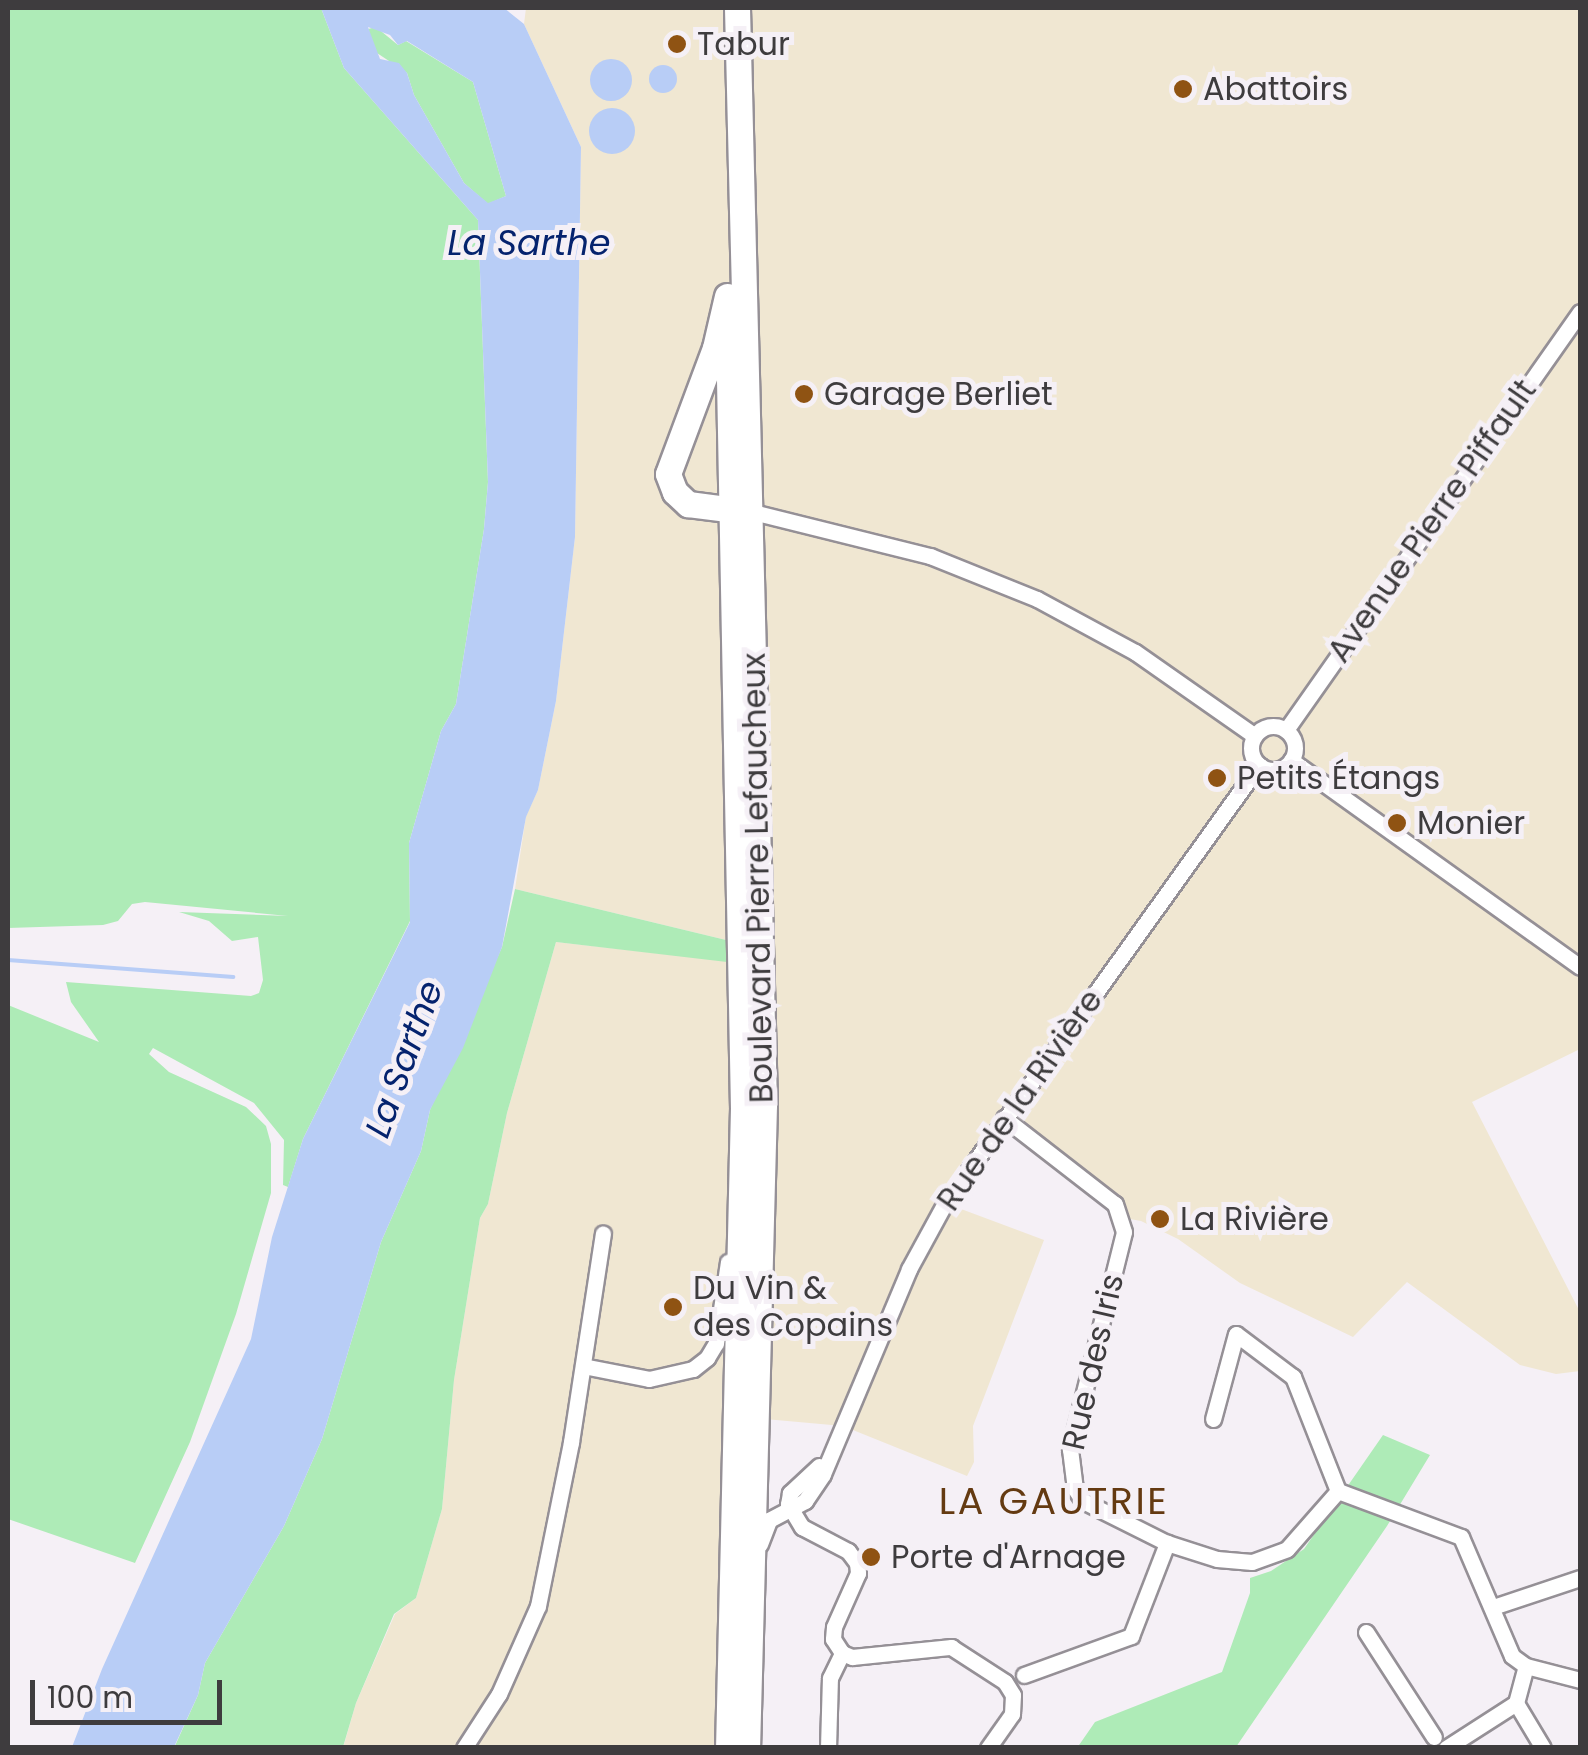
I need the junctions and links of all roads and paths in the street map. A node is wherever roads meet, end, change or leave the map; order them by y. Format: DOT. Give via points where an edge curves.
graph roads {
  1 [pos="720,8"];
  2 [pos="737,8"];
  3 [pos="727,296"];
  4 [pos="1580,312"];
  5 [pos="739,511"];
  6 [pos="1286,730"];
  7 [pos="1255,736"];
  8 [pos="1292,760"];
  9 [pos="1259,765"];
  10 [pos="1580,967"];
  11 [pos="1004,1118"];
  12 [pos="739,1204"];
  13 [pos="603,1233"];
  14 [pos="583,1366"];
  15 [pos="1213,1419"];
  16 [pos="1338,1491"];
  17 [pos="792,1509"];
  18 [pos="1167,1543"];
  19 [pos="1580,1578"];
  20 [pos="1493,1607"];
  21 [pos="750,1613"];
  22 [pos="1366,1632"];
  23 [pos="842,1652"];
  24 [pos="1526,1666"];
  25 [pos="1024,1675"];
  26 [pos="1580,1680"];
  27 [pos="1516,1703"];
  28 [pos="1440,1744"];
  29 [pos="464,1748"];
  30 [pos="728,1748"];
  31 [pos="748,1748"];
  32 [pos="828,1748"];
  33 [pos="988,1748"];
  34 [pos="1416,1748"];
  35 [pos="1543,1748"];
  1 -- 3 [label="main road, Boulevard Pierre Lefaucheux"];
  2 -- 5 [label="main road, Boulevard Pierre Lefaucheux"];
  3 -- 5 [label="main road, Boulevard Pierre Lefaucheux"];
  3 -- 5 [label="main road" via="668,474 688,504"];
  4 -- 6 [label="street, Avenue Pierre Piffault"];
  5 -- 7 [label="street" via="930,556 1036,599 1135,652"];
  5 -- 12 [label="main road, Boulevard Pierre Lefaucheux"];
  5 -- 21 [label="main road, Boulevard Pierre Lefaucheux" via="764,1106"];
  6 -- 7 [label="street" via="1272,726"];
  6 -- 8 [label="street" via="1294,742"];
  7 -- 9 [label="street" via="1251,751"];
  8 -- 9 [label="street" via="1278,770"];
  8 -- 10 [label="street"];
  9 -- 11 [label="street, Rue de la Rivière"];
  11 -- 17 [label="street, Rue de la Rivière" via="909,1269 827,1461 790,1493"];
  11 -- 18 [label="street, Rue des Iris" via="1115,1204 1124,1232 1070,1449 1070,1476 1083,1501"];
  12 -- 14 [label="street" via="722,1316 708,1358 674,1377 650,1379"];
  12 -- 30 [label="main road, Boulevard Pierre Lefaucheux"];
  13 -- 14 [label="street"];
  14 -- 29 [label="street" via="538,1606 499,1694"];
  15 -- 16 [label="street" via="1236,1334 1293,1377"];
  16 -- 18 [label="street, Rue des Iris" via="1288,1549 1270,1558 1231,1563"];
  16 -- 20 [label="street" via="1461,1537"];
  17 -- 21 [label="street, Rue de la Rivière" via="764,1528 760,1587"];
  17 -- 23 [label="street" via="802,1527 848,1551 857,1563 834,1627"];
  18 -- 25 [label="street" via="1131,1636"];
  19 -- 20 [label="street"];
  20 -- 24 [label="street" via="1512,1656"];
  21 -- 31 [label="main road, Boulevard Pierre Lefaucheux"];
  22 -- 28 [label="street"];
  23 -- 32 [label="street" via="830,1678"];
  23 -- 33 [label="street" via="852,1657 951,1646 1005,1682 1013,1695 1012,1714"];
  24 -- 26 [label="street"];
  24 -- 27 [label="street"];
  27 -- 28 [label="street"];
  27 -- 35 [label="street"];
  28 -- 34 [label="street"];
}
